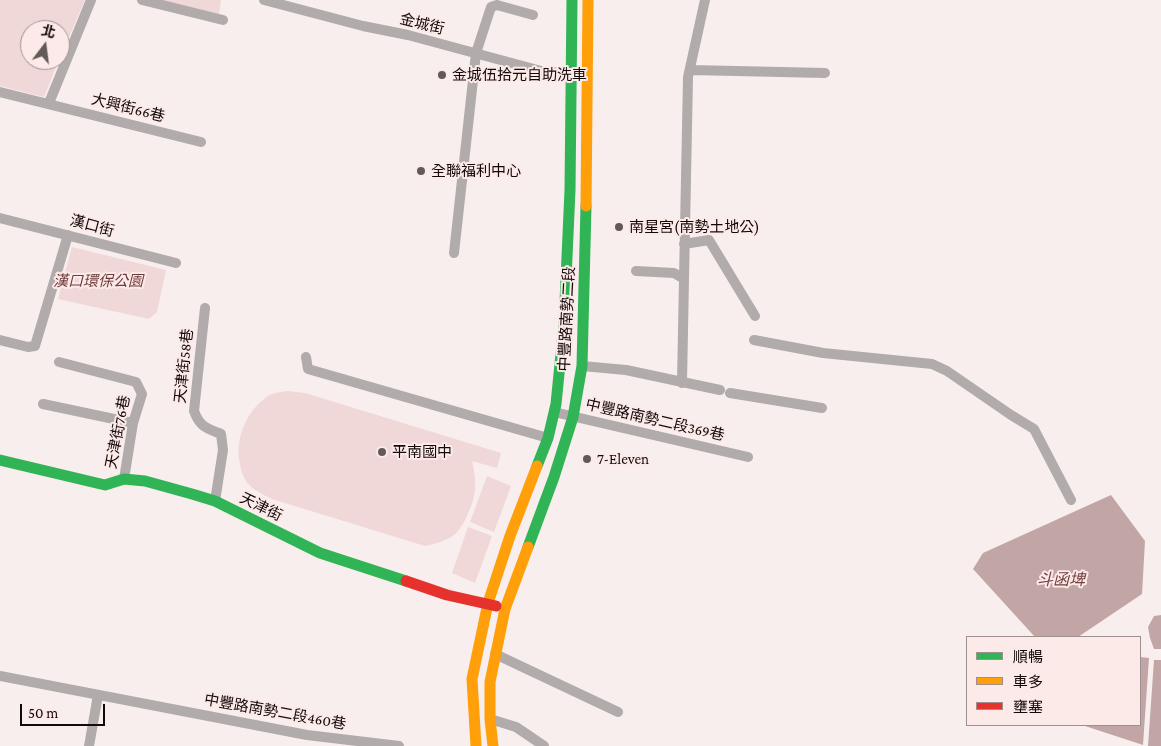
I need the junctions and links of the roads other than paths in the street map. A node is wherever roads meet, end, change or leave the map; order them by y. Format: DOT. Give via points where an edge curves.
graph roads {
  1 [pos="91,0"];
  2 [pos="142,0"];
  3 [pos="264,0"];
  4 [pos="572,0"];
  5 [pos="588,0"];
  6 [pos="705,0"];
  7 [pos="533,15"];
  8 [pos="223,20"];
  9 [pos="476,53"];
  10 [pos="691,70"];
  11 [pos="572,73"];
  12 [pos="825,73"];
  13 [pos="0,92"];
  14 [pos="48,103"];
  15 [pos="201,142"];
  16 [pos="0,218"];
  17 [pos="68,235"];
  18 [pos="684,244"];
  19 [pos="454,253"];
  20 [pos="176,264"];
  21 [pos="636,271"];
  22 [pos="684,279"];
  23 [pos="205,308"];
  24 [pos="755,316"];
  25 [pos="0,340"];
  26 [pos="754,340"];
  27 [pos="306,358"];
  28 [pos="59,362"];
  29 [pos="582,366"];
  30 [pos="682,383"];
  31 [pos="43,404"];
  32 [pos="822,408"];
  33 [pos="554,412"];
  34 [pos="573,417"];
  35 [pos="133,423"];
  36 [pos="548,438"];
  37 [pos="748,457"];
  38 [pos="0,460"];
  39 [pos="124,479"];
  40 [pos="1071,500"];
  41 [pos="215,501"];
  42 [pos="488,603"];
  43 [pos="505,608"];
  44 [pos="495,654"];
  45 [pos="0,676"];
  46 [pos="98,695"];
  47 [pos="618,712"];
  48 [pos="490,719"];
  49 [pos="318,741"];
  50 [pos="89,746"];
  51 [pos="399,746"];
  52 [pos="476,746"];
  53 [pos="493,746"];
  54 [pos="544,746"];
  1 -- 14 [label="street"];
  2 -- 8 [label="street"];
  3 -- 9 [label="street, 金城街"];
  4 -- 11 [label="main road, 中豐路南勢二段"];
  5 -- 29 [label="main road, 中豐路南勢二段"];
  6 -- 10 [label="street"];
  7 -- 9 [label="street" via="497,5 491,7"];
  9 -- 11 [label="street, 金城街" via="545,72"];
  9 -- 19 [label="street"];
  10 -- 12 [label="street"];
  10 -- 18 [label="street" via="688,77"];
  11 -- 33 [label="main road, 中豐路南勢二段" via="564,324"];
  13 -- 14 [label="street, 大興街66巷"];
  14 -- 15 [label="street, 大興街66巷"];
  16 -- 17 [label="street, 漢口街"];
  17 -- 20 [label="street, 漢口街"];
  17 -- 25 [label="street" via="35,346"];
  18 -- 22 [label="street"];
  18 -- 24 [label="street" via="709,240"];
  21 -- 22 [label="street" via="674,273"];
  22 -- 30 [label="street"];
  23 -- 41 [label="street, 天津街58巷" via="194,411 205,428 221,434 224,450"];
  26 -- 40 [label="street" via="823,353 932,364 947,371 1034,429"];
  27 -- 36 [label="street" via="308,369"];
  28 -- 35 [label="street, 天津街76巷" via="136,382 142,394"];
  29 -- 30 [label="street" via="626,370"];
  29 -- 34 [label="main road, 中豐路南勢二段"];
  30 -- 32 [label="street"];
  31 -- 35 [label="street"];
  33 -- 34 [label="street, 中豐路南勢二段369巷"];
  33 -- 36 [label="main road, 中豐路南勢二段"];
  34 -- 37 [label="street, 中豐路南勢二段369巷"];
  34 -- 43 [label="main road, 中豐路南勢二段"];
  35 -- 39 [label="street, 天津街76巷"];
  36 -- 42 [label="main road, 中豐路南勢二段"];
  38 -- 39 [label="main road, 天津街" via="105,485"];
  39 -- 41 [label="main road, 天津街" via="145,481"];
  41 -- 42 [label="main road, 天津街" via="320,553 448,595"];
  42 -- 43 [label="main road, 天津街"];
  42 -- 52 [label="main road, 中豐路南勢二段" via="472,679"];
  43 -- 44 [label="main road, 中豐路南勢二段"];
  44 -- 47 [label="street"];
  44 -- 48 [label="main road, 中豐路南勢二段" via="490,682"];
  45 -- 46 [label="street, 中豐路南勢二段460巷"];
  46 -- 49 [label="street, 中豐路南勢二段460巷"];
  46 -- 50 [label="street"];
  48 -- 53 [label="main road, 中豐路南勢二段"];
  48 -- 54 [label="street" via="516,727"];
  49 -- 51 [label="street, 中豐路南勢二段460巷"];
}
